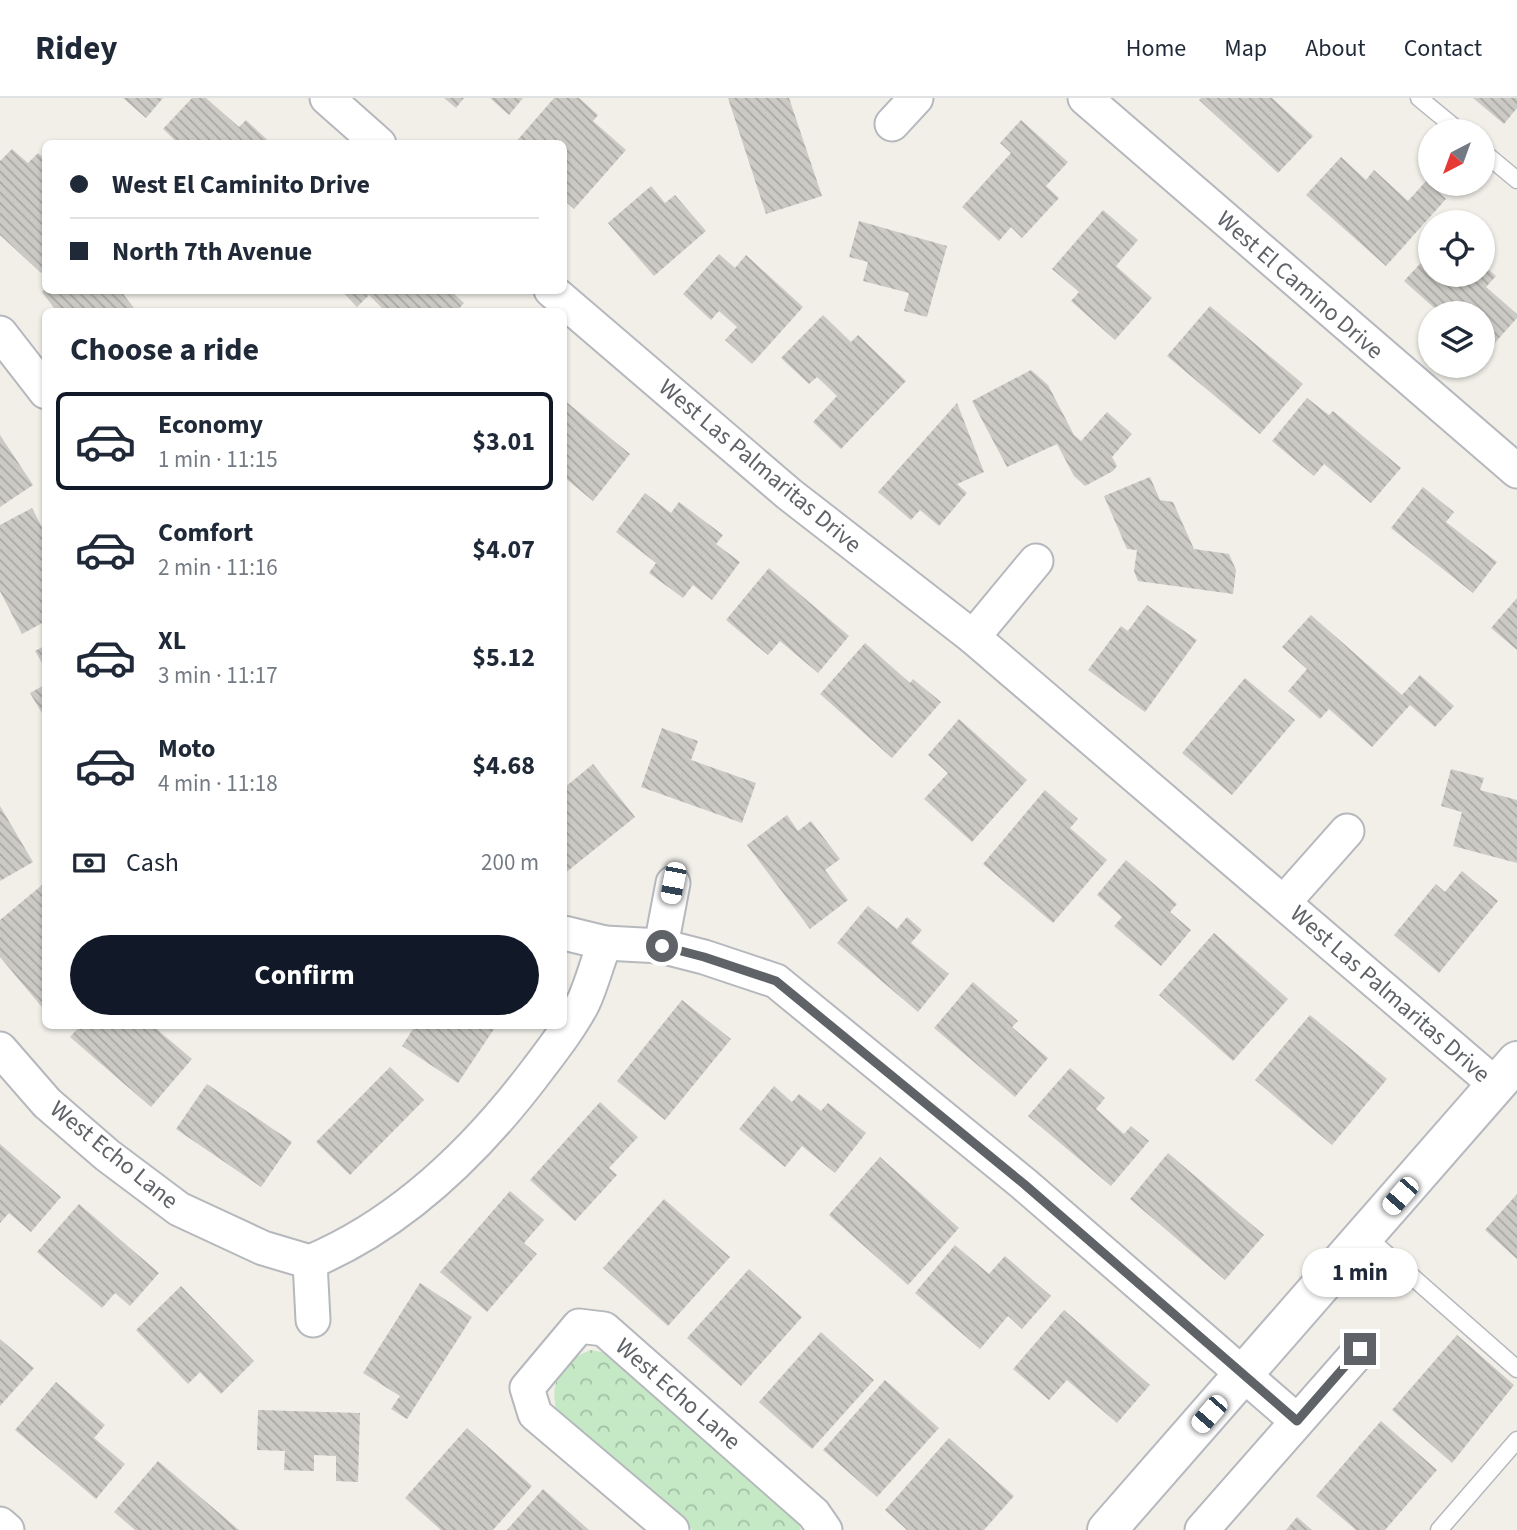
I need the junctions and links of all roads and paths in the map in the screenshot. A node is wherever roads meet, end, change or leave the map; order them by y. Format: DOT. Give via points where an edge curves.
graph roads {
  1 [pos="327,98"];
  2 [pos="916,98"];
  3 [pos="1085,98"];
  4 [pos="1419,98"];
  5 [pos="1444,119"];
  6 [pos="892,124"];
  7 [pos="374,140"];
  8 [pos="1495,162"];
  9 [pos="1517,180"];
  10 [pos="556,294"];
  11 [pos="0,333"];
  12 [pos="42,387"];
  13 [pos="1517,471"];
  14 [pos="1036,561"];
  15 [pos="973,637"];
  16 [pos="1348,831"];
  17 [pos="673,883"];
  18 [pos="1284,902"];
  19 [pos="567,934"];
  20 [pos="605,943"];
  21 [pos="662,946"];
  22 [pos="567,1028"];
  23 [pos="566,1029"];
  24 [pos="0,1049"];
  25 [pos="1506,1073"];
  26 [pos="1366,1236"];
  27 [pos="310,1262"];
  28 [pos="313,1320"];
  29 [pos="1360,1349"];
  30 [pos="1517,1369"];
  31 [pos="1243,1376"];
  32 [pos="1297,1421"];
  33 [pos="1517,1440"];
  34 [pos="0,1524"];
  35 [pos="7,1530"];
  36 [pos="671,1530"];
  37 [pos="825,1530"];
  38 [pos="1107,1530"];
  39 [pos="1202,1530"];
  40 [pos="1439,1530"];
  1 -- 7 [label="street"];
  2 -- 6 [label="street"];
  3 -- 13 [label="street, West El Camino Drive"];
  4 -- 5 [label="lane"];
  8 -- 9 [label="lane"];
  10 -- 15 [label="street, West Las Palmaritas Drive" via="789,494"];
  11 -- 12 [label="street"];
  14 -- 15 [label="street"];
  15 -- 18 [label="street, West Las Palmaritas Drive"];
  16 -- 18 [label="street, West Las Palmaritas Drive"];
  17 -- 21 [label="street"];
  18 -- 25 [label="street, West Las Palmaritas Drive"];
  19 -- 20 [label="street"];
  20 -- 21 [label="street"];
  20 -- 22 [label="street" via="583,1003"];
  21 -- 31 [label="street" via="776,981 1024,1184"];
  23 -- 27 [label="street" via="518,1096 451,1168 395,1215 347,1246"];
  24 -- 27 [label="street, West Echo Lane" via="47,1103 178,1209 263,1248"];
  25 -- 26 [label="main road"];
  26 -- 30 [label="lane"];
  26 -- 31 [label="main road"];
  27 -- 28 [label="street"];
  29 -- 32 [label="street"];
  31 -- 32 [label="street"];
  31 -- 38 [label="main road"];
  32 -- 39 [label="street"];
  33 -- 40 [label="lane"];
  34 -- 35 [label="street"];
  36 -- 37 [label="street, West Echo Lane" via="535,1414 527,1388 579,1326 604,1329 814,1514"];
}
